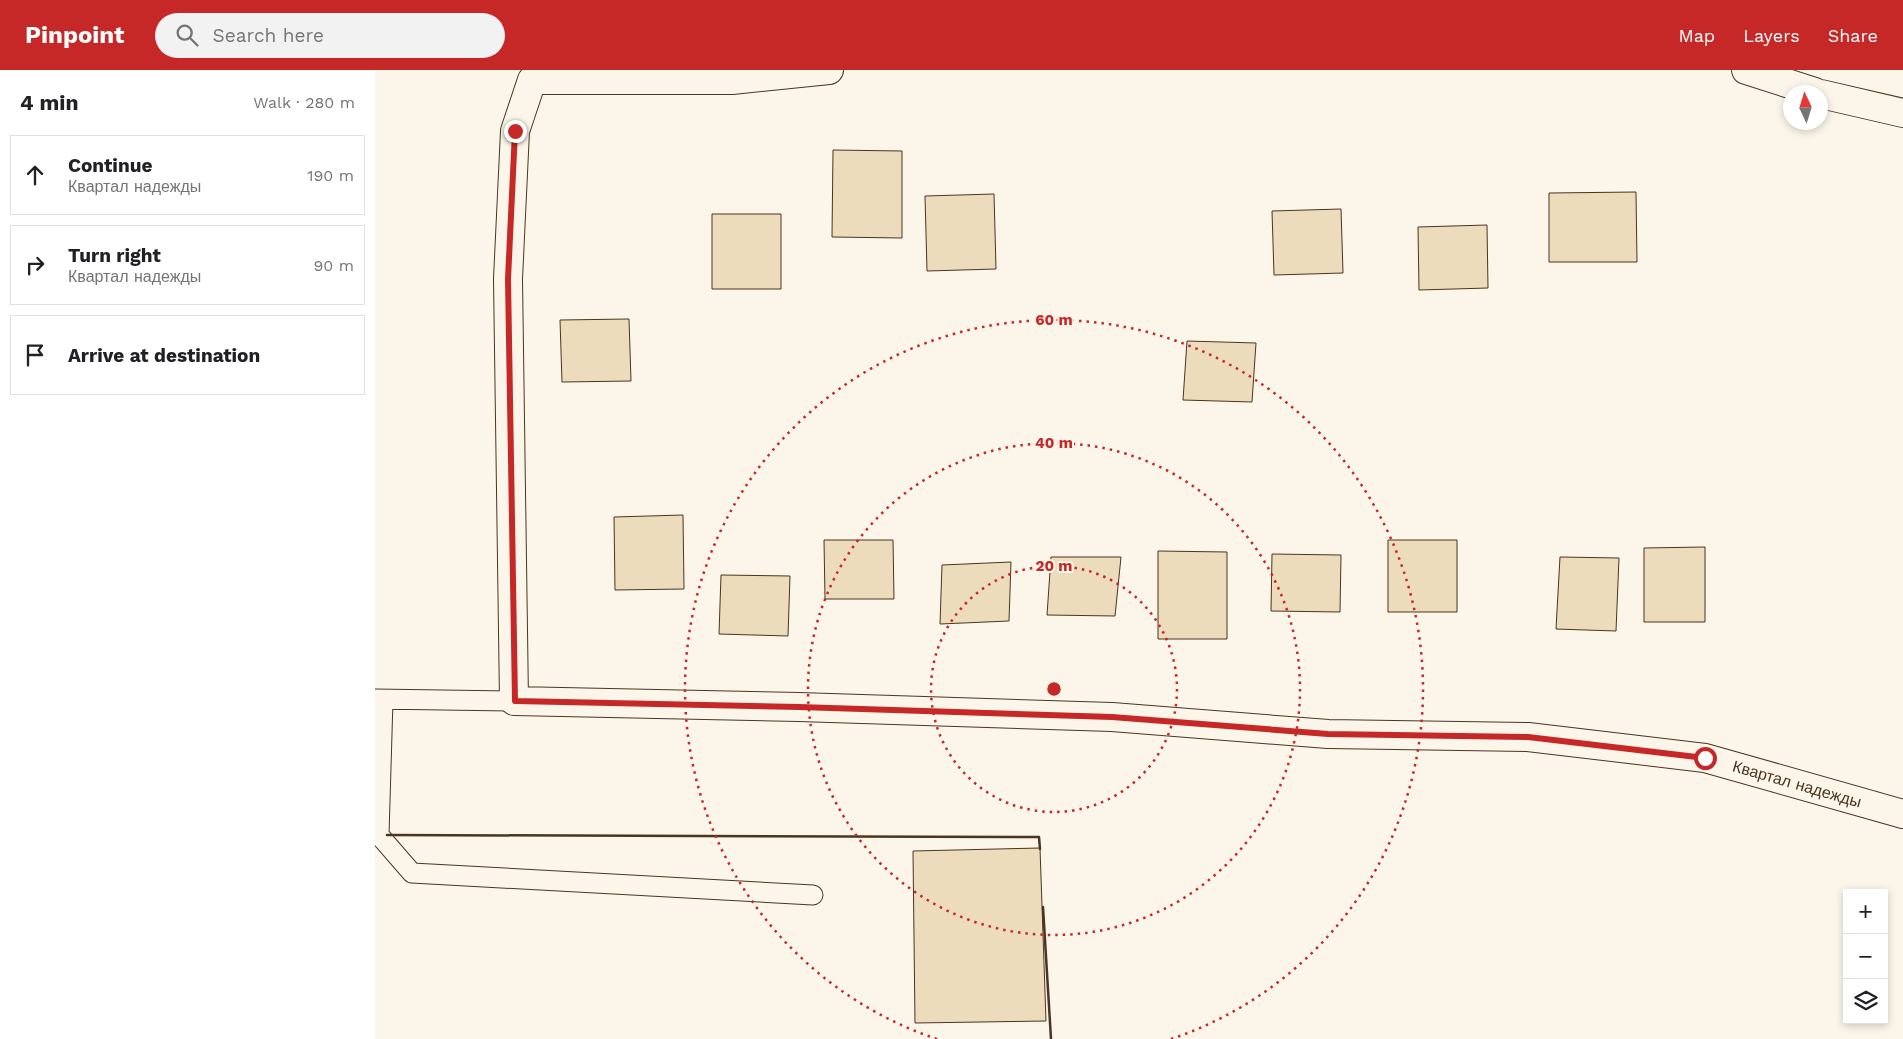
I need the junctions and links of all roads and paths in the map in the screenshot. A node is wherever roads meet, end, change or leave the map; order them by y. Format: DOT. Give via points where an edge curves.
graph roads {
  1 [pos="829,70"];
  2 [pos="1747,70"];
  3 [pos="1793,85"];
  4 [pos="1828,96"];
  5 [pos="1903,113"];
  6 [pos="379,700"];
  7 [pos="515,701"];
  8 [pos="1903,814"];
  9 [pos="813,896"];
  1 -- 7 [label="street" via="732,80 533,80 515,131 508,279"];
  2 -- 3 [label="street"];
  4 -- 5 [label="street"];
  6 -- 7 [label="lane"];
  6 -- 9 [label="lane" via="379,835 412,873"];
  7 -- 8 [label="street, Квартал надежды" via="1112,717 1328,734 1528,737 1705,758"];
}
